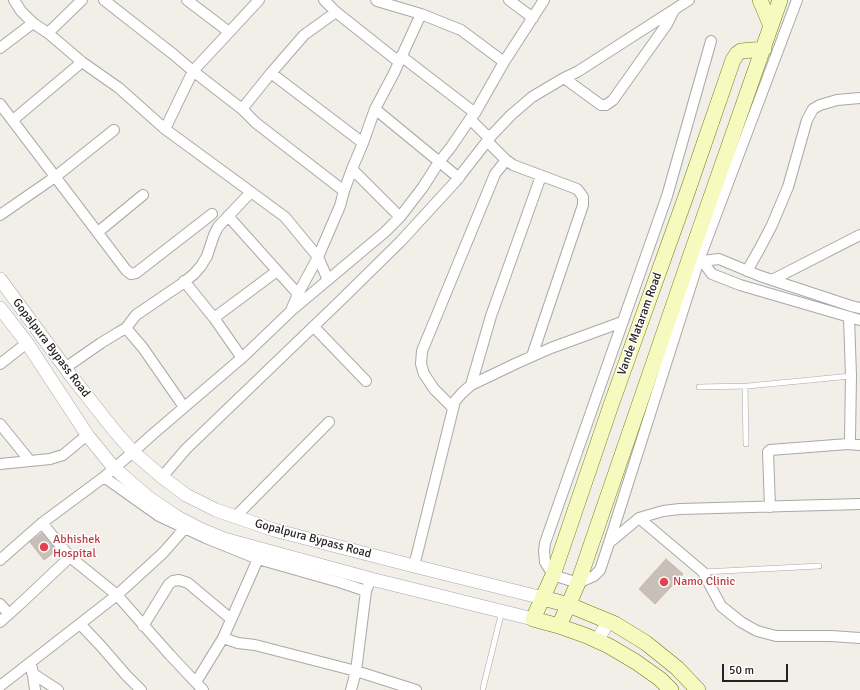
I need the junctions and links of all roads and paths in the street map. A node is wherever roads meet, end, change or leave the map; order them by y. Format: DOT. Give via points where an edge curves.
graph roads {
  1 [pos="14,0"];
  2 [pos="82,0"];
  3 [pos="104,0"];
  4 [pos="187,0"];
  5 [pos="324,0"];
  6 [pos="376,0"];
  7 [pos="509,0"];
  8 [pos="544,0"];
  9 [pos="689,0"];
  10 [pos="760,0"];
  11 [pos="780,0"];
  12 [pos="797,0"];
  13 [pos="254,2"];
  14 [pos="675,9"];
  15 [pos="336,12"];
  16 [pos="421,14"];
  17 [pos="533,18"];
  18 [pos="33,23"];
  19 [pos="771,26"];
  20 [pos="229,32"];
  21 [pos="48,34"];
  22 [pos="711,42"];
  23 [pos="0,48"];
  24 [pos="764,49"];
  25 [pos="400,59"];
  26 [pos="82,62"];
  27 [pos="504,62"];
  28 [pos="193,71"];
  29 [pos="271,73"];
  30 [pos="564,78"];
  31 [pos="860,98"];
  32 [pos="0,104"];
  33 [pos="242,108"];
  34 [pos="375,109"];
  35 [pos="472,116"];
  36 [pos="13,120"];
  37 [pos="165,129"];
  38 [pos="114,130"];
  39 [pos="489,139"];
  40 [pos="363,143"];
  41 [pos="506,160"];
  42 [pos="439,162"];
  43 [pos="352,168"];
  44 [pos="541,176"];
  45 [pos="55,177"];
  46 [pos="458,178"];
  47 [pos="344,191"];
  48 [pos="251,192"];
  49 [pos="143,196"];
  50 [pos="212,214"];
  51 [pos="0,215"];
  52 [pos="228,216"];
  53 [pos="400,217"];
  54 [pos="98,232"];
  55 [pos="860,235"];
  56 [pos="318,257"];
  57 [pos="697,259"];
  58 [pos="277,271"];
  59 [pos="747,271"];
  60 [pos="0,280"];
  61 [pos="328,280"];
  62 [pos="772,280"];
  63 [pos="184,281"];
  64 [pos="298,294"];
  65 [pos="0,308"];
  66 [pos="860,308"];
  67 [pos="292,310"];
  68 [pos="849,317"];
  69 [pos="214,318"];
  70 [pos="860,320"];
  71 [pos="622,322"];
  72 [pos="314,327"];
  73 [pos="126,328"];
  74 [pos="27,343"];
  75 [pos="532,356"];
  76 [pos="242,358"];
  77 [pos="0,364"];
  78 [pos="65,368"];
  79 [pos="851,376"];
  80 [pos="366,381"];
  81 [pos="471,385"];
  82 [pos="745,386"];
  83 [pos="699,387"];
  84 [pos="184,407"];
  85 [pos="453,408"];
  86 [pos="329,422"];
  87 [pos="0,424"];
  88 [pos="88,436"];
  89 [pos="746,444"];
  90 [pos="848,444"];
  91 [pos="860,445"];
  92 [pos="133,452"];
  93 [pos="30,461"];
  94 [pos="0,464"];
  95 [pos="109,472"];
  96 [pos="162,476"];
  97 [pos="860,504"];
  98 [pos="770,507"];
  99 [pos="235,517"];
  100 [pos="639,518"];
  101 [pos="42,523"];
  102 [pos="185,528"];
  103 [pos="609,543"];
  104 [pos="70,557"];
  105 [pos="258,559"];
  106 [pos="0,560"];
  107 [pos="414,566"];
  108 [pos="819,566"];
  109 [pos="703,572"];
  110 [pos="553,575"];
  111 [pos="578,583"];
  112 [pos="369,585"];
  113 [pos="117,595"];
  114 [pos="543,598"];
  115 [pos="0,604"];
  116 [pos="569,606"];
  117 [pos="502,611"];
  118 [pos="9,614"];
  119 [pos="231,619"];
  120 [pos="533,619"];
  121 [pos="0,622"];
  122 [pos="608,622"];
  123 [pos="80,624"];
  124 [pos="143,626"];
  125 [pos="559,626"];
  126 [pos="223,638"];
  127 [pos="860,638"];
  128 [pos="597,640"];
  129 [pos="31,662"];
  130 [pos="356,671"];
  131 [pos="32,673"];
  132 [pos="196,682"];
  133 [pos="0,686"];
  134 [pos="483,688"];
  135 [pos="35,690"];
  136 [pos="58,690"];
  137 [pos="141,690"];
  138 [pos="204,690"];
  139 [pos="351,690"];
  140 [pos="416,690"];
  141 [pos="670,690"];
  142 [pos="698,690"];
  1 -- 18 [label="street"];
  2 -- 21 [label="street"];
  3 -- 28 [label="street"];
  4 -- 20 [label="street"];
  5 -- 15 [label="street"];
  6 -- 16 [label="street"];
  7 -- 17 [label="street"];
  8 -- 17 [label="street"];
  9 -- 14 [label="street"];
  10 -- 19 [label="main road"];
  11 -- 19 [label="main road, Vande Mataram Road"];
  12 -- 57 [label="street"];
  13 -- 20 [label="street"];
  14 -- 30 [label="street"];
  14 -- 30 [label="street" via="613,100 606,105 601,105"];
  15 -- 25 [label="street"];
  15 -- 29 [label="street" via="304,35"];
  16 -- 25 [label="street"];
  16 -- 27 [label="street" via="461,30"];
  17 -- 27 [label="street"];
  18 -- 21 [label="street"];
  18 -- 23 [label="street"];
  19 -- 24 [label="main road, Vande Mataram Road"];
  20 -- 28 [label="street"];
  21 -- 26 [label="street"];
  22 -- 71 [label="street" via="666,196"];
  24 -- 57 [label="main road, Vande Mataram Road"];
  24 -- 110 [label="main road, Vande Mataram Road" via="741,51 733,60"];
  25 -- 34 [label="street"];
  25 -- 35 [label="street"];
  26 -- 36 [label="street"];
  26 -- 37 [label="street" via="119,88"];
  27 -- 35 [label="street"];
  28 -- 33 [label="street"];
  28 -- 37 [label="street"];
  29 -- 33 [label="street"];
  29 -- 40 [label="street"];
  30 -- 39 [label="street" via="532,97"];
  31 -- 59 [label="street" via="837,100 813,109 807,120 788,187 772,225"];
  32 -- 36 [label="street"];
  33 -- 47 [label="street" via="256,123"];
  34 -- 40 [label="street"];
  34 -- 42 [label="street"];
  35 -- 39 [label="street"];
  35 -- 42 [label="street"];
  36 -- 45 [label="street"];
  37 -- 48 [label="street"];
  38 -- 45 [label="street"];
  39 -- 41 [label="street"];
  39 -- 46 [label="street"];
  40 -- 43 [label="street"];
  41 -- 44 [label="street"];
  41 -- 85 [label="street" via="495,174 422,351 421,364 424,374 434,389"];
  42 -- 46 [label="street"];
  42 -- 53 [label="street"];
  43 -- 47 [label="street"];
  43 -- 53 [label="street"];
  44 -- 75 [label="street" via="577,189 583,197 583,205"];
  44 -- 81 [label="street" via="491,316"];
  45 -- 51 [label="street"];
  45 -- 54 [label="street"];
  46 -- 72 [label="street" via="401,241"];
  47 -- 56 [label="street"];
  48 -- 52 [label="street"];
  48 -- 56 [label="street" via="285,217"];
  49 -- 54 [label="street"];
  50 -- 54 [label="street" via="136,273 131,274"];
  52 -- 58 [label="street"];
  52 -- 63 [label="street" via="218,227 201,266"];
  53 -- 61 [label="street"];
  55 -- 62 [label="street"];
  56 -- 61 [label="street"];
  56 -- 64 [label="street"];
  57 -- 59 [label="street" via="719,259"];
  57 -- 68 [label="street" via="712,274 740,285"];
  57 -- 103 [label="street"];
  57 -- 111 [label="main road, Vande Mataram Road"];
  58 -- 64 [label="street"];
  58 -- 69 [label="street"];
  59 -- 62 [label="street"];
  60 -- 78 [label="street, Gopalpura Bypass Road"];
  61 -- 67 [label="street"];
  62 -- 66 [label="street"];
  63 -- 69 [label="street"];
  63 -- 73 [label="street" via="136,315"];
  64 -- 67 [label="street"];
  65 -- 74 [label="street, Gopalpura Bypass Road"];
  67 -- 76 [label="street"];
  68 -- 70 [label="street"];
  68 -- 79 [label="street"];
  69 -- 76 [label="street"];
  71 -- 75 [label="street"];
  71 -- 110 [label="street" via="545,543 545,562"];
  72 -- 80 [label="street"];
  72 -- 96 [label="street" via="186,449"];
  73 -- 78 [label="street"];
  73 -- 84 [label="street"];
  74 -- 77 [label="street"];
  74 -- 88 [label="street, Gopalpura Bypass Road"];
  75 -- 81 [label="street"];
  76 -- 84 [label="street"];
  78 -- 92 [label="street, Gopalpura Bypass Road"];
  79 -- 82 [label="lane"];
  79 -- 90 [label="street"];
  81 -- 85 [label="street" via="462,393"];
  82 -- 83 [label="lane"];
  82 -- 89 [label="lane"];
  84 -- 92 [label="street"];
  85 -- 107 [label="street"];
  86 -- 99 [label="street"];
  87 -- 93 [label="street"];
  88 -- 93 [label="street" via="64,455"];
  88 -- 95 [label="street, Gopalpura Bypass Road"];
  90 -- 91 [label="street"];
  90 -- 98 [label="street" via="770,450"];
  92 -- 95 [label="street"];
  92 -- 96 [label="street, Gopalpura Bypass Road"];
  93 -- 94 [label="street"];
  95 -- 101 [label="street"];
  95 -- 102 [label="street" via="159,516"];
  95 -- 112 [label="street, Gopalpura Bypass Road" via="177,517 200,529"];
  96 -- 99 [label="street, Gopalpura Bypass Road" via="186,495"];
  97 -- 98 [label="street"];
  98 -- 100 [label="street" via="680,509"];
  99 -- 107 [label="street, Gopalpura Bypass Road" via="274,530"];
  100 -- 103 [label="street"];
  100 -- 109 [label="street"];
  101 -- 104 [label="street"];
  101 -- 106 [label="street"];
  102 -- 105 [label="street"];
  102 -- 113 [label="street" via="163,553"];
  103 -- 111 [label="street" via="600,570 594,576"];
  104 -- 113 [label="street"];
  104 -- 118 [label="street"];
  105 -- 112 [label="street" via="339,582"];
  105 -- 119 [label="street"];
  107 -- 114 [label="street, Gopalpura Bypass Road"];
  108 -- 109 [label="lane"];
  109 -- 127 [label="street" via="721,606 757,631 776,636"];
  110 -- 111 [label="street"];
  110 -- 114 [label="main road, Vande Mataram Road"];
  111 -- 116 [label="main road, Vande Mataram Road"];
  112 -- 117 [label="street, Gopalpura Bypass Road"];
  112 -- 130 [label="street"];
  113 -- 123 [label="street"];
  113 -- 124 [label="street"];
  114 -- 116 [label="main road, Gopalpura Bypass Road"];
  114 -- 120 [label="main road, Vande Mataram Road"];
  115 -- 118 [label="street"];
  116 -- 122 [label="main road, Gopalpura Bypass Road"];
  116 -- 125 [label="main road, Vande Mataram Road"];
  117 -- 120 [label="street, Gopalpura Bypass Road"];
  117 -- 134 [label="lane"];
  118 -- 121 [label="street"];
  119 -- 124 [label="street" via="188,584 179,580 169,584"];
  119 -- 126 [label="street"];
  120 -- 125 [label="main road, Gopalpura Bypass Road"];
  122 -- 128 [label="street"];
  122 -- 142 [label="main road, Gopalpura Bypass Road" via="646,643"];
  123 -- 129 [label="street"];
  123 -- 137 [label="street"];
  124 -- 132 [label="street"];
  125 -- 128 [label="main road, Gopalpura Bypass Road"];
  126 -- 130 [label="street"];
  126 -- 132 [label="street"];
  128 -- 141 [label="main road, Gopalpura Bypass Road" via="636,662"];
  129 -- 131 [label="street"];
  129 -- 133 [label="street"];
  130 -- 139 [label="street"];
  130 -- 140 [label="street"];
  131 -- 135 [label="street"];
  131 -- 136 [label="street"];
  132 -- 138 [label="street"];
}
